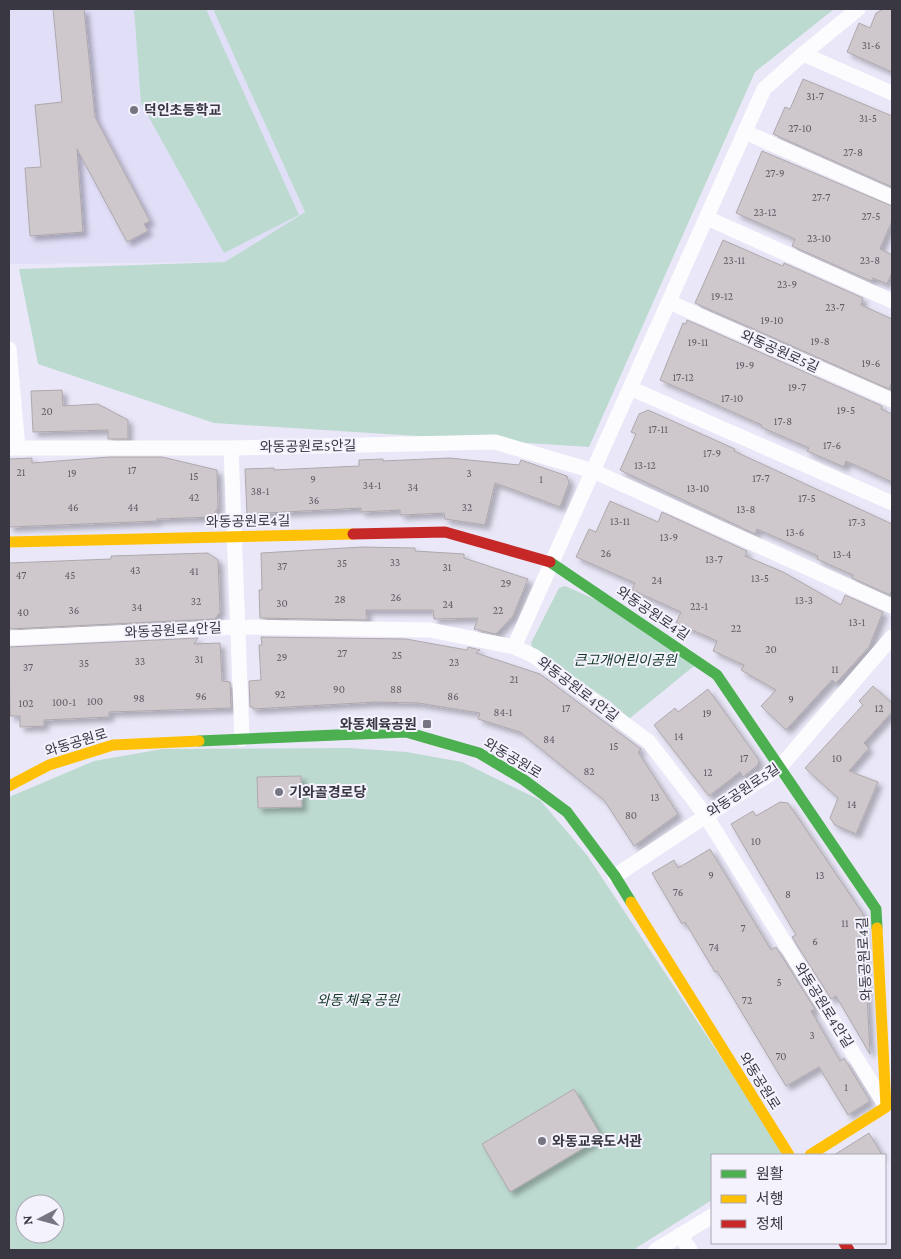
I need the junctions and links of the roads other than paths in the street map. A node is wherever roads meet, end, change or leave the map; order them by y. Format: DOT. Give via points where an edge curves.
graph roads {
  1 [pos="858,9"];
  2 [pos="803,54"];
  3 [pos="892,93"];
  4 [pos="745,132"];
  5 [pos="892,197"];
  6 [pos="706,218"];
  7 [pos="669,302"];
  8 [pos="892,302"];
  9 [pos="9,349"];
  10 [pos="630,388"];
  11 [pos="892,400"];
  12 [pos="14,448"];
  13 [pos="231,448"];
  14 [pos="593,471"];
  15 [pos="892,503"];
  16 [pos="234,537"];
  17 [pos="9,542"];
  18 [pos="552,563"];
  19 [pos="892,606"];
  20 [pos="238,627"];
  21 [pos="9,638"];
  22 [pos="892,638"];
  23 [pos="514,647"];
  24 [pos="242,739"];
  25 [pos="780,767"];
  26 [pos="9,786"];
  27 [pos="706,816"];
  28 [pos="615,876"];
  29 [pos="886,1107"];
  30 [pos="787,1154"];
  31 [pos="812,1154"];
  32 [pos="711,1217"];
  33 [pos="680,1235"];
  34 [pos="656,1250"];
  35 [pos="690,1250"];
  1 -- 2 [label="street"];
  2 -- 3 [label="street"];
  2 -- 4 [label="street" via="764,89"];
  4 -- 5 [label="street"];
  4 -- 6 [label="street"];
  6 -- 7 [label="street"];
  6 -- 8 [label="street"];
  7 -- 10 [label="street"];
  7 -- 11 [label="street, 와동공원로5길"];
  9 -- 12 [label="street, 와동공원로5안길"];
  10 -- 14 [label="street"];
  10 -- 15 [label="street"];
  12 -- 13 [label="street, 와동공원로5안길"];
  13 -- 14 [label="street, 와동공원로5안길" via="496,442"];
  13 -- 16 [label="street"];
  14 -- 18 [label="street"];
  14 -- 19 [label="street"];
  16 -- 17 [label="street, 와동공원로4길"];
  16 -- 18 [label="street, 와동공원로4길" via="445,532"];
  16 -- 20 [label="street"];
  18 -- 23 [label="street"];
  18 -- 25 [label="street, 와동공원로4길" via="717,675"];
  20 -- 21 [label="street, 와동공원로4안길"];
  20 -- 23 [label="street, 와동공원로4안길" via="430,630"];
  20 -- 24 [label="street"];
  22 -- 25 [label="street, 와동공원로5길"];
  23 -- 27 [label="street, 와동공원로4안길" via="534,656 649,742"];
  24 -- 26 [label="street, 와동공원로" via="113,745 49,765"];
  24 -- 28 [label="street, 와동공원로" via="406,732 479,753 524,780 567,812"];
  25 -- 27 [label="street, 와동공원로5길"];
  25 -- 29 [label="street, 와동공원로4길" via="876,909"];
  27 -- 28 [label="street, 와동공원로5길"];
  27 -- 29 [label="street, 와동공원로4안길"];
  28 -- 30 [label="street, 와동공원로"];
  29 -- 31 [label="street"];
  32 -- 33 [label="street"];
  33 -- 34 [label="street"];
  33 -- 35 [label="street"];
}
